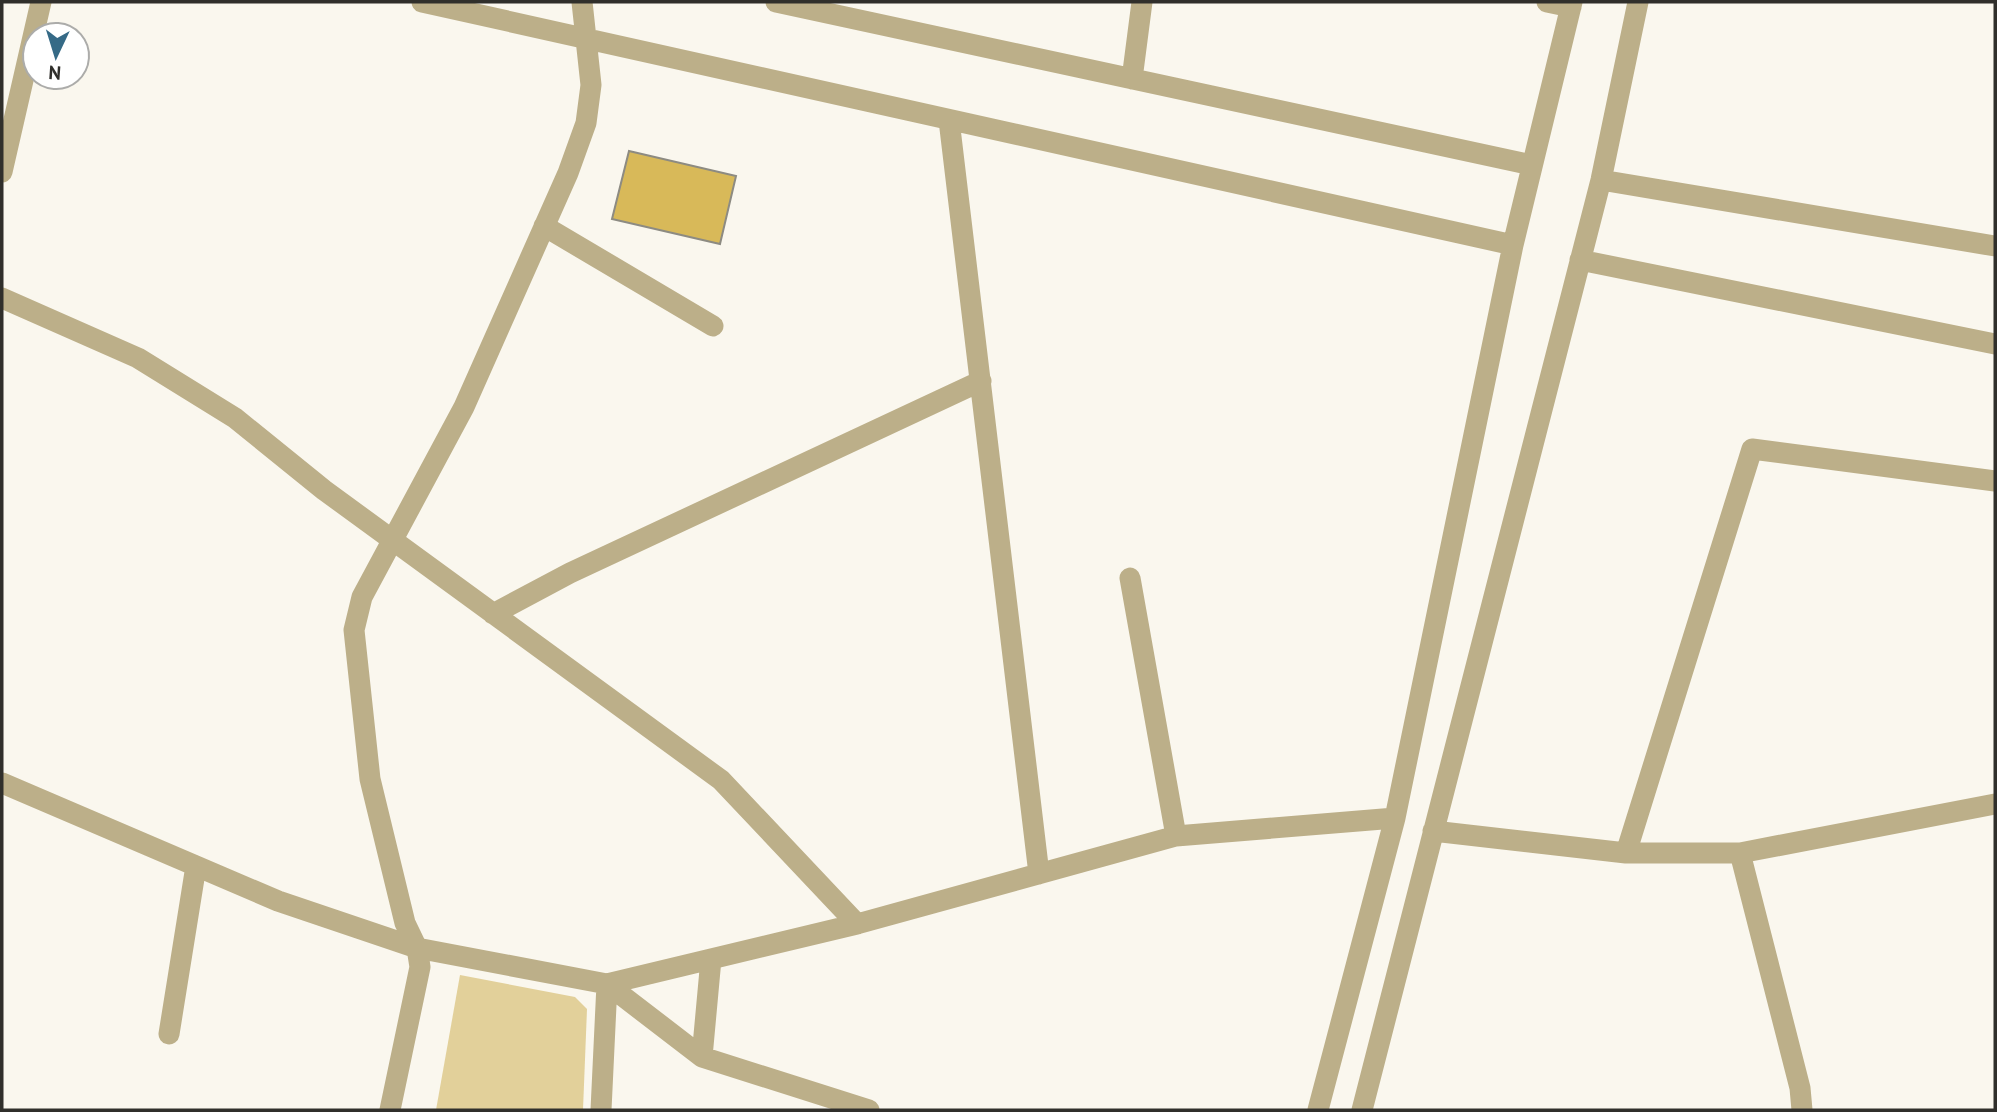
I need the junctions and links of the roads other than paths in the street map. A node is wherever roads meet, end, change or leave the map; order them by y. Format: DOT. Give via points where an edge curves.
graph roads {
  1 [pos="41,2"];
  2 [pos="422,2"];
  3 [pos="582,2"];
  4 [pos="776,2"];
  5 [pos="1142,2"];
  6 [pos="1547,2"];
  7 [pos="1637,2"];
  8 [pos="1571,4"];
  9 [pos="586,38"];
  10 [pos="1132,79"];
  11 [pos="949,120"];
  12 [pos="1532,165"];
  13 [pos="2,172"];
  14 [pos="1601,180"];
  15 [pos="544,226"];
  16 [pos="1513,245"];
  17 [pos="1995,246"];
  18 [pos="1580,260"];
  19 [pos="2,298"];
  20 [pos="713,326"];
  21 [pos="1995,344"];
  22 [pos="981,381"];
  23 [pos="1995,481"];
  24 [pos="391,540"];
  25 [pos="1130,578"];
  26 [pos="493,614"];
  27 [pos="2,783"];
  28 [pos="1995,804"];
  29 [pos="1395,818"];
  30 [pos="1433,831"];
  31 [pos="1177,836"];
  32 [pos="1626,853"];
  33 [pos="1740,853"];
  34 [pos="196,866"];
  35 [pos="1039,874"];
  36 [pos="857,925"];
  37 [pos="417,948"];
  38 [pos="711,959"];
  39 [pos="607,984"];
  40 [pos="169,1034"];
  41 [pos="702,1057"];
  42 [pos="390,1110"];
  43 [pos="601,1110"];
  44 [pos="869,1110"];
  45 [pos="1318,1110"];
  46 [pos="1362,1110"];
  47 [pos="1802,1110"];
  1 -- 13 [label="street"];
  2 -- 9 [label="street"];
  3 -- 9 [label="street"];
  4 -- 10 [label="street"];
  5 -- 10 [label="street"];
  6 -- 8 [label="street"];
  7 -- 14 [label="street"];
  8 -- 12 [label="street"];
  9 -- 11 [label="street"];
  9 -- 15 [label="street" via="591,85 586,123"];
  10 -- 12 [label="street"];
  11 -- 16 [label="street"];
  11 -- 22 [label="street"];
  12 -- 16 [label="street"];
  14 -- 17 [label="street"];
  14 -- 18 [label="street"];
  15 -- 20 [label="street"];
  15 -- 24 [label="street" via="464,407"];
  16 -- 29 [label="street"];
  18 -- 21 [label="street"];
  18 -- 30 [label="street"];
  19 -- 24 [label="street" via="138,358 235,418"];
  22 -- 26 [label="street" via="581,567"];
  22 -- 35 [label="street"];
  23 -- 32 [label="street" via="1752,449"];
  24 -- 26 [label="street"];
  24 -- 37 [label="street" via="362,597 354,630 370,779 405,923"];
  25 -- 31 [label="street"];
  26 -- 36 [label="street" via="721,780"];
  27 -- 34 [label="street"];
  28 -- 33 [label="street"];
  29 -- 31 [label="street"];
  29 -- 45 [label="street"];
  30 -- 32 [label="street"];
  30 -- 46 [label="street"];
  31 -- 35 [label="street"];
  32 -- 33 [label="street"];
  33 -- 47 [label="street"];
  34 -- 37 [label="street" via="278,901"];
  34 -- 40 [label="street"];
  35 -- 36 [label="street"];
  36 -- 38 [label="street"];
  37 -- 39 [label="street"];
  37 -- 42 [label="street" via="420,967"];
  38 -- 39 [label="street"];
  38 -- 41 [label="street"];
  39 -- 41 [label="street"];
  39 -- 43 [label="street"];
  41 -- 44 [label="street"];
}
